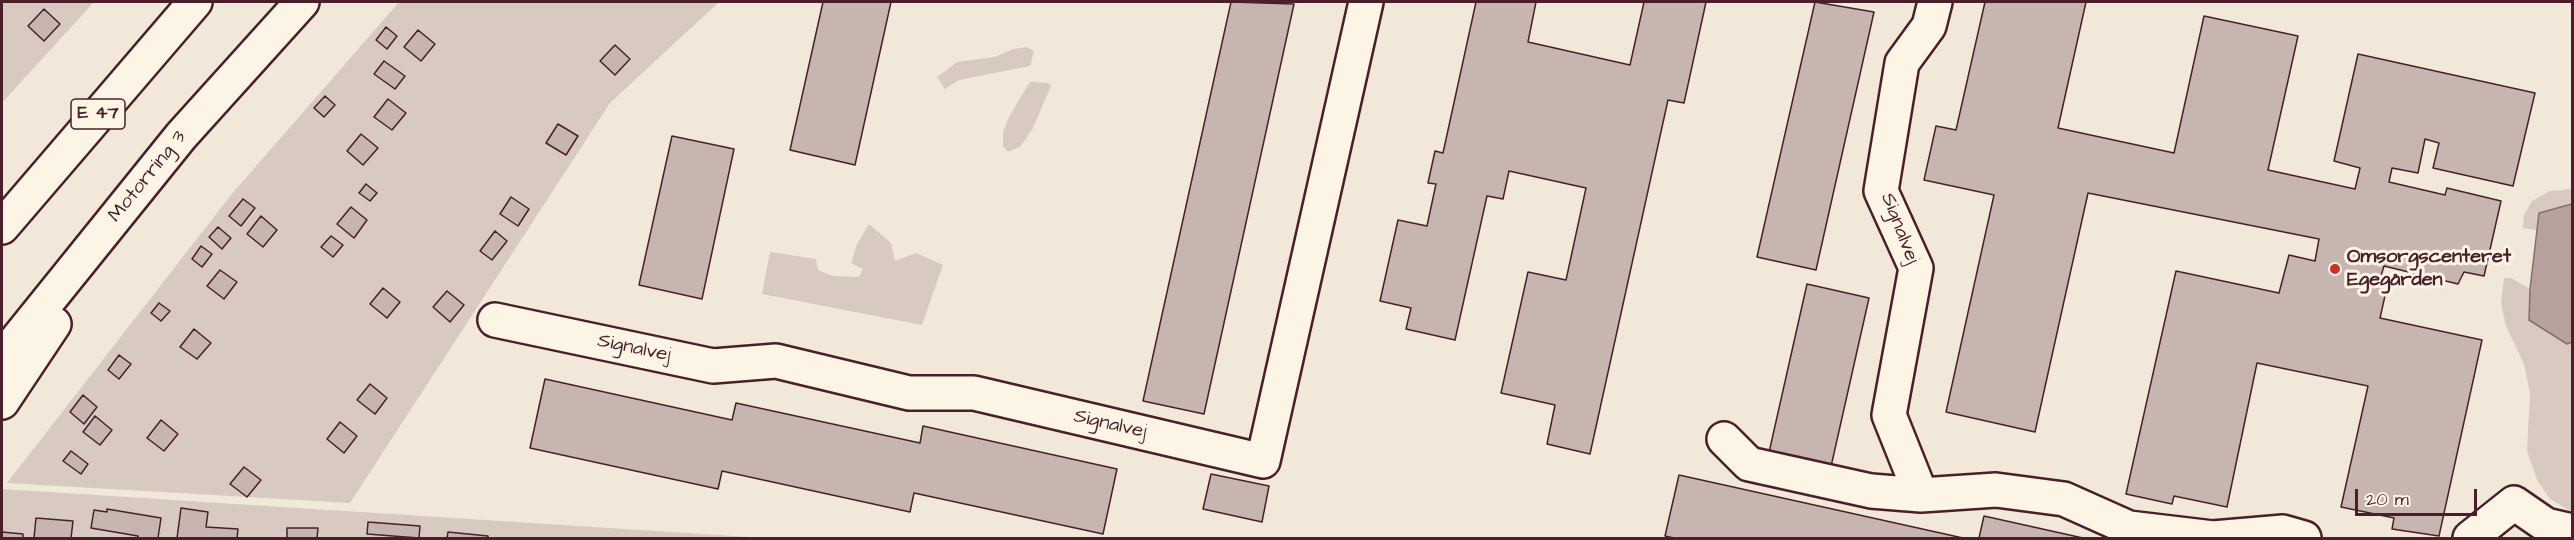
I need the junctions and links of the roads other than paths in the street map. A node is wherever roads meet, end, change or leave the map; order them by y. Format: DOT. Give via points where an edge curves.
graph roads {
  1 [pos="195,2"];
  2 [pos="302,2"];
  3 [pos="1366,2"];
  4 [pos="1935,2"];
  5 [pos="181,136"];
  6 [pos="2,227"];
  7 [pos="495,320"];
  8 [pos="2,358"];
  9 [pos="2,402"];
  10 [pos="1724,438"];
  11 [pos="1921,495"];
  12 [pos="2572,531"];
  13 [pos="2304,538"];
  14 [pos="2470,538"];
  1 -- 6 [label="main road, E 47"];
  2 -- 5 [label="main road, Motorring 3"];
  3 -- 7 [label="main road, Signalvej" via="1263,462 974,393 909,393 776,362 713,366"];
  4 -- 11 [label="main road, Signalvej" via="1929,26 1902,63 1881,190 1916,268 1889,415"];
  5 -- 8 [label="main road, Motorring 3"];
  5 -- 9 [label="main road"];
  10 -- 11 [label="main road" via="1749,464 1871,491"];
  11 -- 13 [label="main road" via="1996,490 2064,499 2129,528 2212,538 2283,532"];
  12 -- 14 [label="main road" via="2546,525 2514,503"];
}
